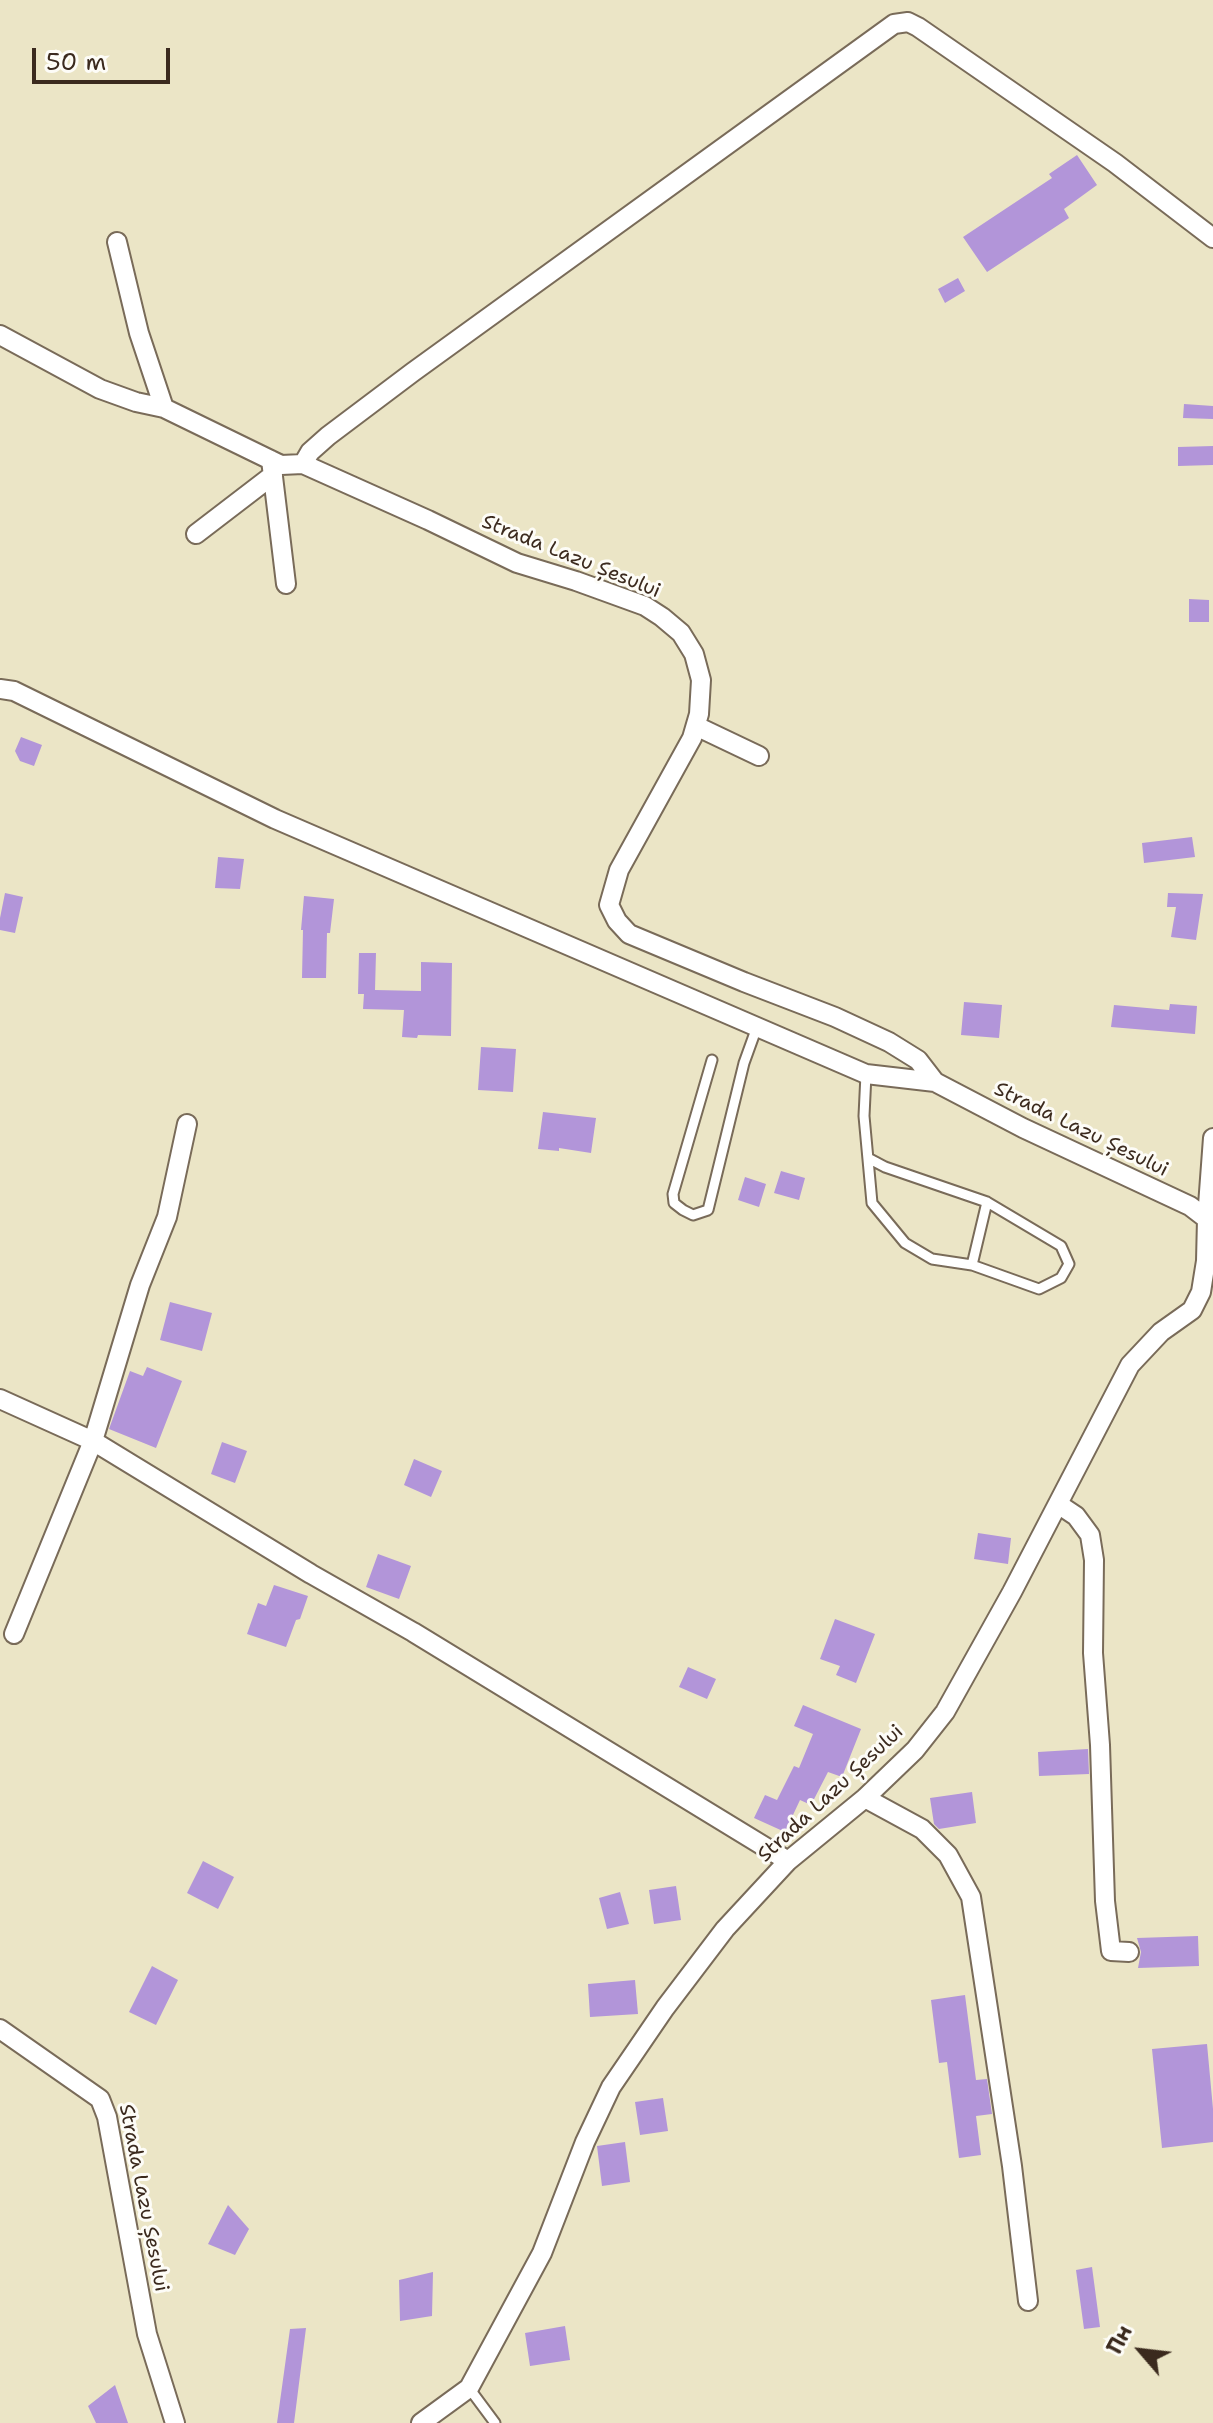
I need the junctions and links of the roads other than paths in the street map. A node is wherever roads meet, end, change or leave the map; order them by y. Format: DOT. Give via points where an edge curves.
graph roads {
  1 [pos="1213,238"];
  2 [pos="117,242"];
  3 [pos="0,335"];
  4 [pos="164,408"];
  5 [pos="303,464"];
  6 [pos="272,468"];
  7 [pos="196,534"];
  8 [pos="286,584"];
  9 [pos="7,690"];
  10 [pos="0,706"];
  11 [pos="696,726"];
  12 [pos="759,756"];
  13 [pos="757,1027"];
  14 [pos="712,1060"];
  15 [pos="866,1074"];
  16 [pos="935,1082"];
  17 [pos="187,1124"];
  18 [pos="1213,1138"];
  19 [pos="868,1158"];
  20 [pos="987,1202"];
  21 [pos="1210,1221"];
  22 [pos="972,1265"];
  23 [pos="0,1399"];
  24 [pos="93,1441"];
  25 [pos="1058,1504"];
  26 [pos="14,1634"];
  27 [pos="865,1798"];
  28 [pos="788,1861"];
  29 [pos="1129,1952"];
  30 [pos="0,2029"];
  31 [pos="1028,2301"];
  32 [pos="469,2388"];
  33 [pos="175,2423"];
  34 [pos="421,2423"];
  35 [pos="495,2423"];
  1 -- 5 [label="street" via="918,27 894,24 425,363 328,436"];
  2 -- 4 [label="street"];
  3 -- 4 [label="street, Strada Lazu Șesului" via="100,389"];
  4 -- 6 [label="street, Strada Lazu Șesului"];
  5 -- 6 [label="street, Strada Lazu Șesului"];
  5 -- 11 [label="street, Strada Lazu Șesului" via="517,563 631,601 662,617 694,654 701,680"];
  6 -- 7 [label="street"];
  6 -- 8 [label="street"];
  9 -- 10 [label="street"];
  9 -- 13 [label="street, Strada Lazu Șesului" via="275,819"];
  11 -- 12 [label="street"];
  11 -- 16 [label="street, Strada Lazu Șesului" via="619,870 609,905 617,921 629,934 889,1042 918,1060"];
  13 -- 14 [label="lane" via="708,1210 693,1215 674,1203 673,1194"];
  13 -- 15 [label="street, Strada Lazu Șesului"];
  15 -- 16 [label="street, Strada Lazu Șesului"];
  15 -- 19 [label="lane"];
  16 -- 21 [label="street, Strada Lazu Șesului" via="1190,1206"];
  17 -- 24 [label="street" via="167,1217 140,1285"];
  18 -- 21 [label="street, Strada Lazu Șesului"];
  19 -- 20 [label="lane"];
  19 -- 22 [label="lane" via="872,1203 905,1243 932,1259"];
  20 -- 22 [label="lane"];
  20 -- 22 [label="lane" via="1061,1246 1069,1264 1061,1278 1039,1289"];
  21 -- 25 [label="street, Strada Lazu Șesului" via="1201,1292 1192,1310 1161,1332 1130,1365"];
  23 -- 24 [label="street"];
  24 -- 26 [label="street"];
  24 -- 28 [label="street"];
  25 -- 27 [label="street, Strada Lazu Șesului" via="945,1712"];
  25 -- 29 [label="street" via="1090,1535 1094,1560 1105,1901 1111,1951"];
  27 -- 28 [label="street, Strada Lazu Șesului"];
  27 -- 31 [label="street" via="922,1829 948,1855 971,1897"];
  28 -- 32 [label="street, Strada Lazu Șesului" via="725,1929 611,2087 542,2253"];
  30 -- 33 [label="street, Strada Lazu Șesului" via="100,2099 147,2334"];
  32 -- 34 [label="street, Strada Lazu Șesului"];
  32 -- 35 [label="lane"];
}
